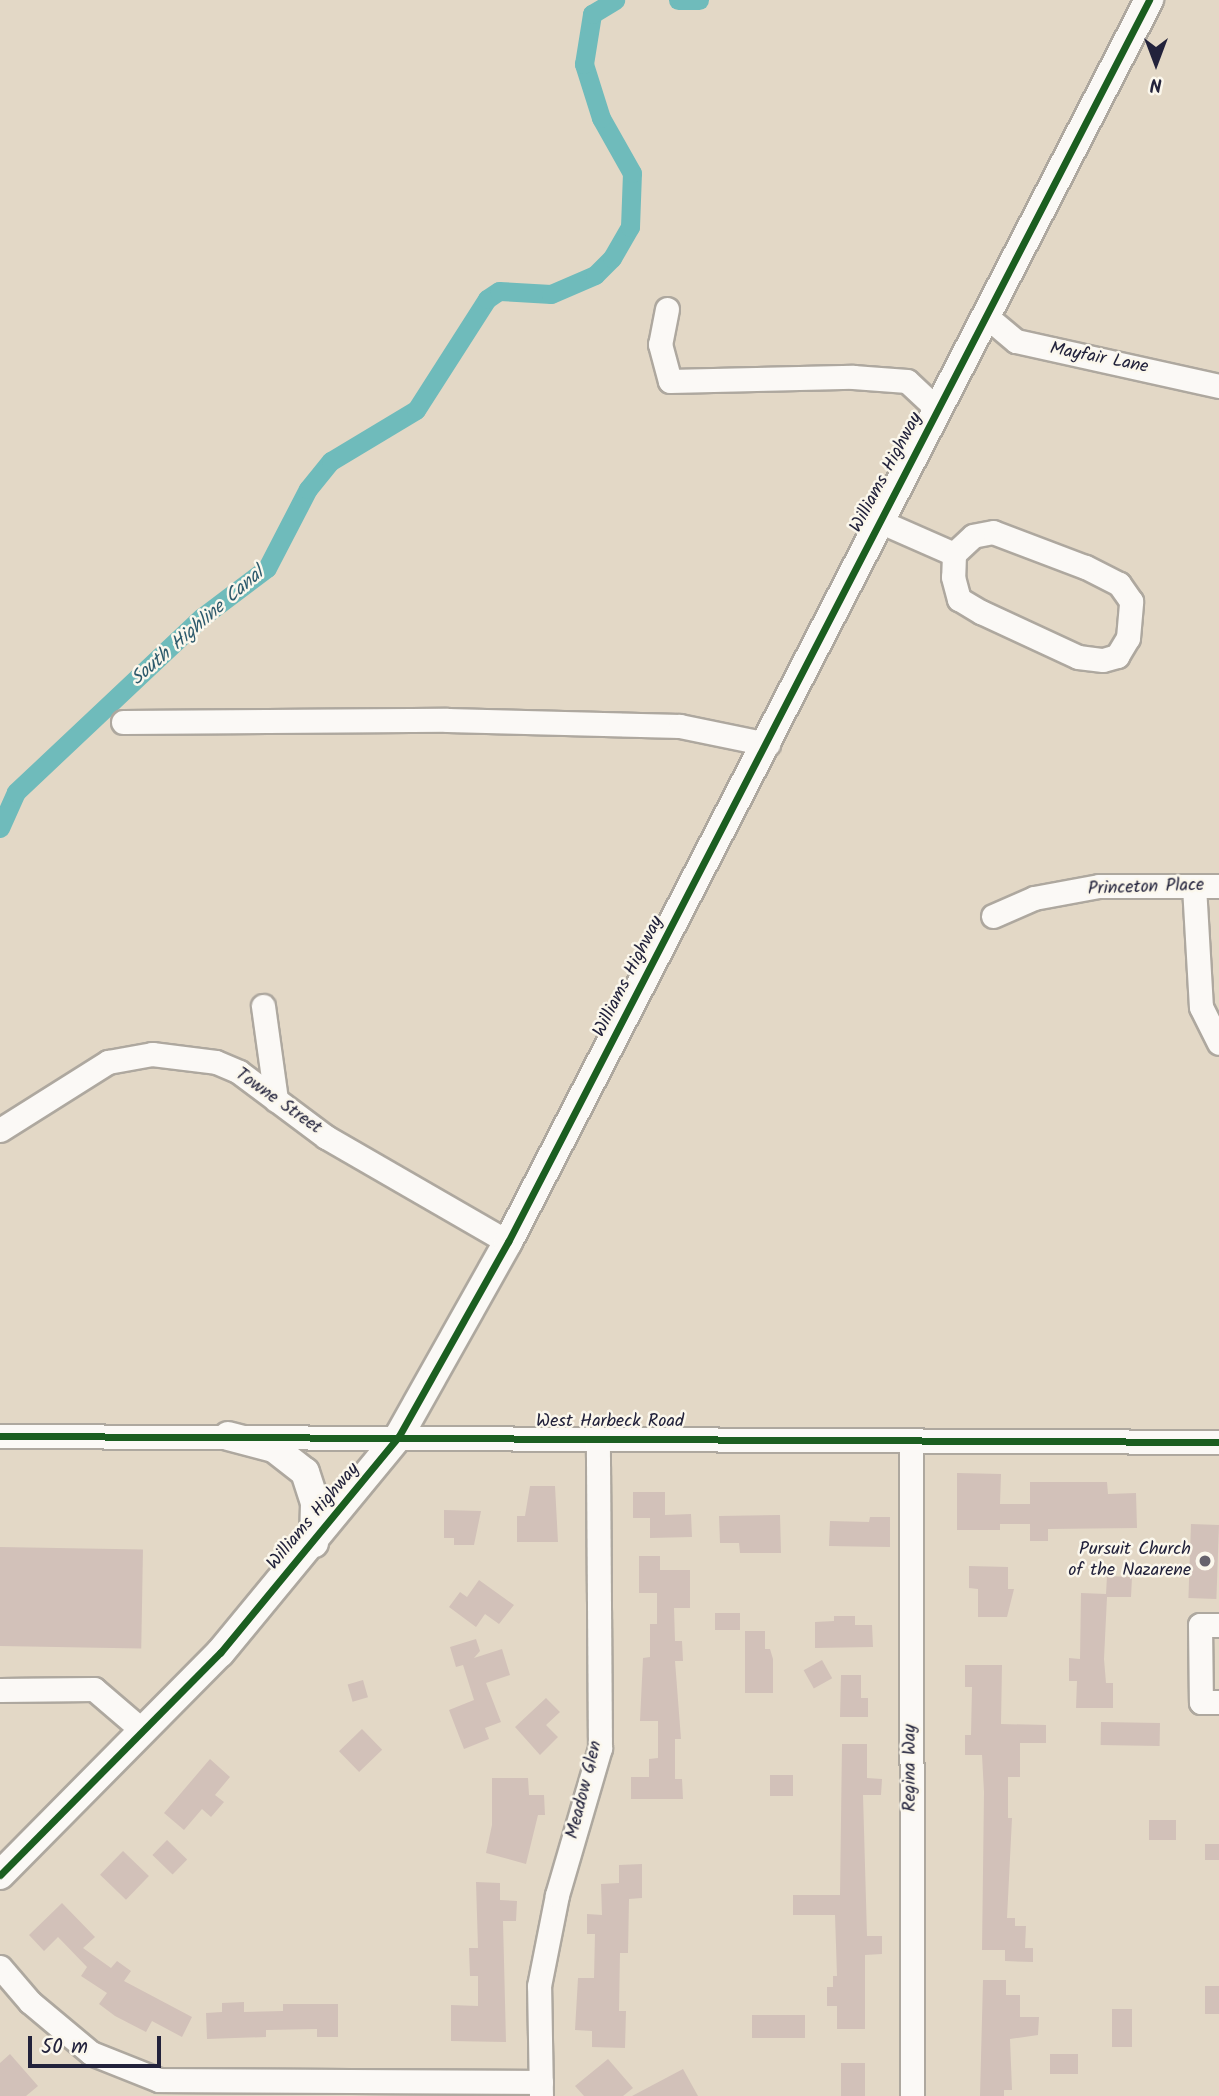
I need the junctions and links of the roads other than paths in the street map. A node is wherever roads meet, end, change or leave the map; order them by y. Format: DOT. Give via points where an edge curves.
graph roads {
  1 [pos="1142,2"];
  2 [pos="667,309"];
  3 [pos="986,316"];
  4 [pos="1219,386"];
  5 [pos="938,410"];
  6 [pos="879,521"];
  7 [pos="954,554"];
  8 [pos="122,722"];
  9 [pos="768,744"];
  10 [pos="1194,886"];
  11 [pos="1219,886"];
  12 [pos="993,916"];
  13 [pos="263,1006"];
  14 [pos="1219,1043"];
  15 [pos="276,1100"];
  16 [pos="0,1130"];
  17 [pos="508,1242"];
  18 [pos="0,1436"];
  19 [pos="228,1436"];
  20 [pos="399,1436"];
  21 [pos="598,1438"];
  22 [pos="911,1440"];
  23 [pos="1219,1442"];
  24 [pos="314,1543"];
  25 [pos="1219,1625"];
  26 [pos="0,1690"];
  27 [pos="1219,1702"];
  28 [pos="143,1731"];
  29 [pos="0,1875"];
  30 [pos="0,1967"];
  31 [pos="541,2089"];
  32 [pos="912,2096"];
  1 -- 3 [label="main road, Williams Highway"];
  2 -- 5 [label="street" via="660,344 670,381 853,377 907,381"];
  3 -- 4 [label="street, Mayfair Lane" via="1016,341"];
  3 -- 5 [label="main road, Williams Highway"];
  5 -- 6 [label="main road, Williams Highway"];
  6 -- 7 [label="street"];
  6 -- 9 [label="main road, Williams Highway"];
  7 -- 7 [label="street" via="953,577 959,599 981,612 1078,657 1103,660 1117,656 1128,638 1130,601 1119,584 1085,567 993,532 972,536"];
  8 -- 9 [label="street" via="680,726"];
  9 -- 17 [label="main road, Williams Highway"];
  10 -- 11 [label="street, Princeton Place"];
  10 -- 12 [label="street, Princeton Place" via="1099,886 1034,898"];
  10 -- 14 [label="street" via="1201,1007"];
  13 -- 15 [label="street"];
  15 -- 16 [label="street, Towne Street" via="216,1062 152,1054 107,1062"];
  15 -- 17 [label="street, Towne Street" via="326,1137"];
  17 -- 20 [label="main road, Williams Highway"];
  18 -- 19 [label="street, West Harbeck Road"];
  19 -- 20 [label="street, West Harbeck Road"];
  19 -- 24 [label="main road" via="274,1448 304,1472 314,1503"];
  20 -- 21 [label="street, West Harbeck Road"];
  20 -- 24 [label="main road, Williams Highway"];
  21 -- 22 [label="street, West Harbeck Road"];
  21 -- 31 [label="street, Meadow Glen" via="600,1748 557,1895 539,1986"];
  22 -- 23 [label="street, West Harbeck Road"];
  22 -- 32 [label="street, Regina Way"];
  24 -- 28 [label="main road, Williams Highway" via="220,1653"];
  25 -- 27 [label="street" via="1200,1625 1201,1702"];
  26 -- 28 [label="street" via="94,1689"];
  28 -- 29 [label="main road, Williams Highway"];
  30 -- 31 [label="street" via="30,2002 91,2053 159,2080"];
}
